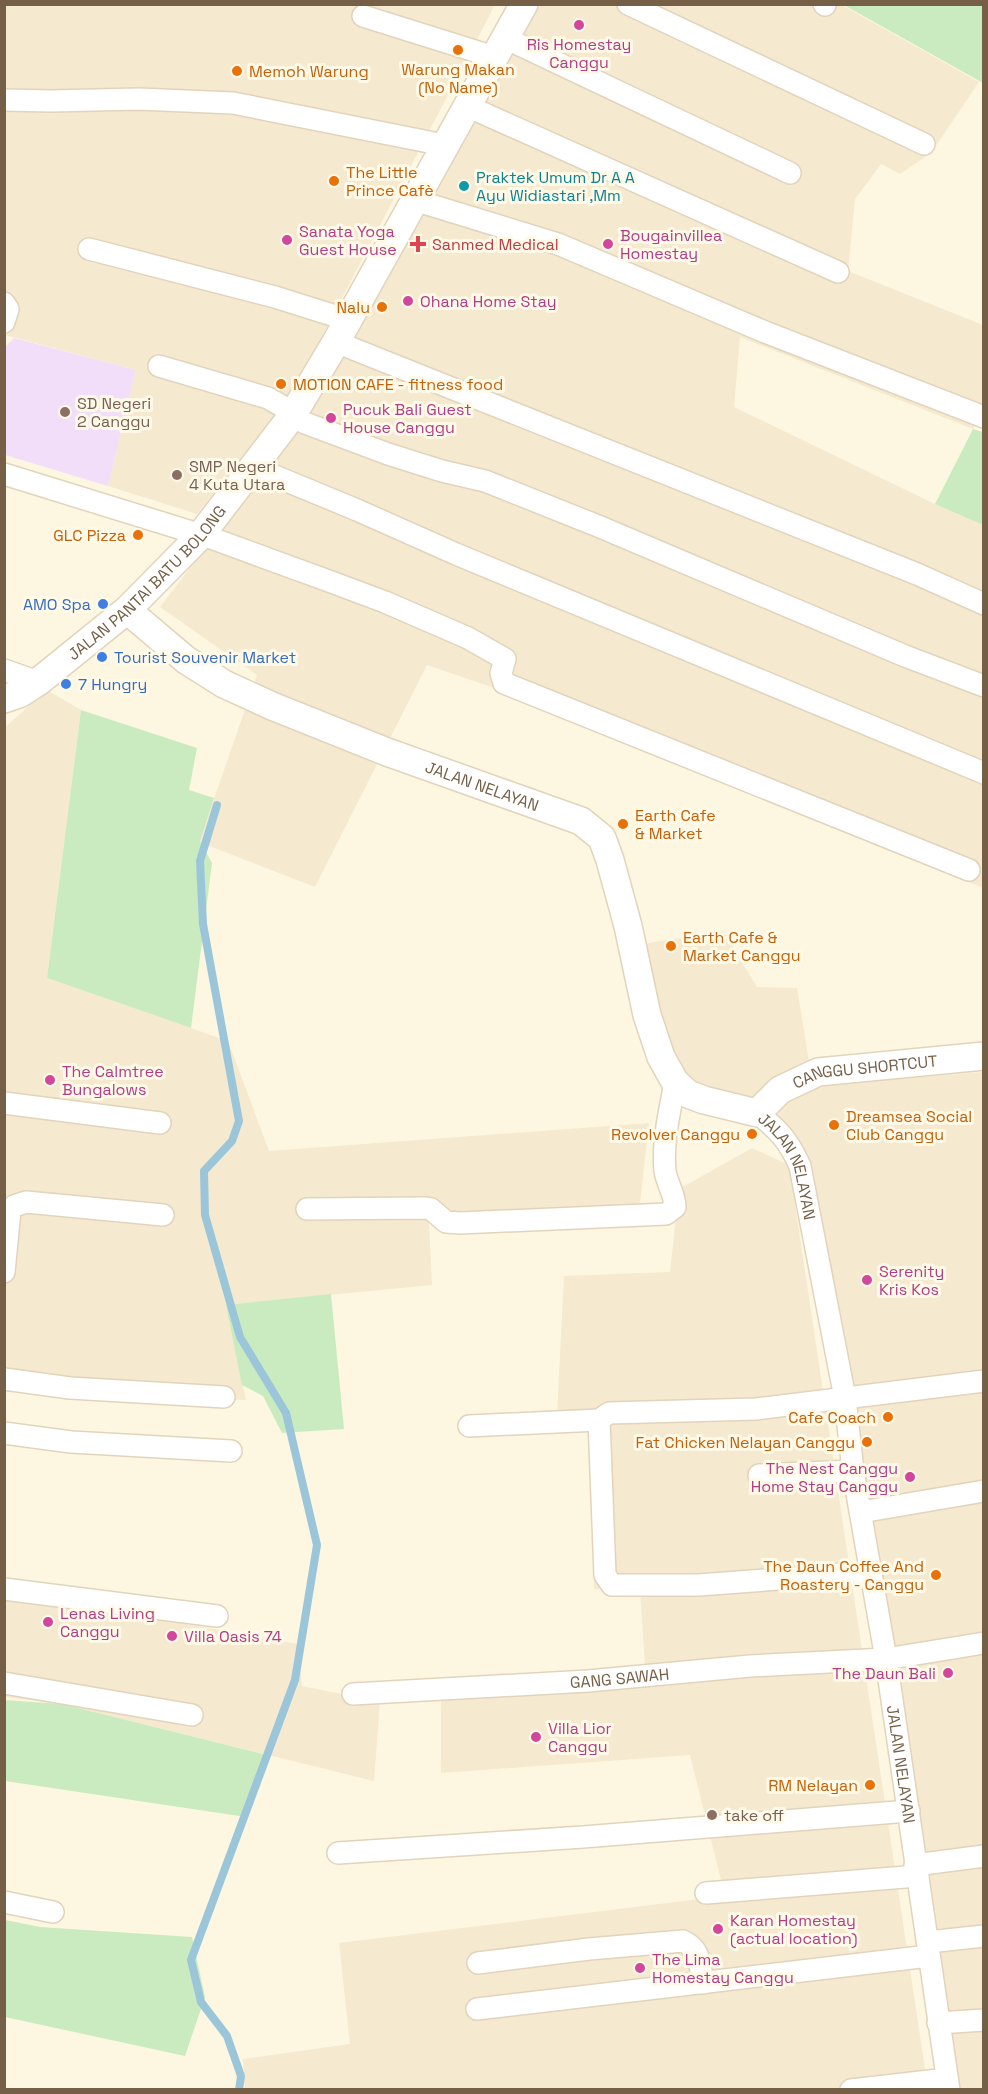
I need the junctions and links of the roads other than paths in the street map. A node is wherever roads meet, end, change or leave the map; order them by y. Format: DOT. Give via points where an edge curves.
graph roads {
  1 [pos="524,4"];
  2 [pos="628,4"];
  3 [pos="363,16"];
  4 [pos="500,47"];
  5 [pos="4,100"];
  6 [pos="467,106"];
  7 [pos="924,144"];
  8 [pos="444,145"];
  9 [pos="790,173"];
  10 [pos="414,200"];
  11 [pos="89,249"];
  12 [pos="838,272"];
  13 [pos="4,303"];
  14 [pos="4,322"];
  15 [pos="342,331"];
  16 [pos="159,366"];
  17 [pos="293,414"];
  18 [pos="984,417"];
  19 [pos="253,467"];
  20 [pos="4,474"];
  21 [pos="200,536"];
  22 [pos="984,604"];
  23 [pos="127,610"];
  24 [pos="4,670"];
  25 [pos="984,686"];
  26 [pos="17,695"];
  27 [pos="984,772"];
  28 [pos="969,870"];
  29 [pos="984,1056"];
  30 [pos="675,1082"];
  31 [pos="4,1103"];
  32 [pos="757,1113"];
  33 [pos="160,1123"];
  34 [pos="307,1209"];
  35 [pos="163,1215"];
  36 [pos="4,1272"];
  37 [pos="4,1379"];
  38 [pos="984,1381"];
  39 [pos="224,1397"];
  40 [pos="844,1398"];
  41 [pos="598,1420"];
  42 [pos="469,1426"];
  43 [pos="4,1433"];
  44 [pos="231,1452"];
  45 [pos="854,1471"];
  46 [pos="759,1475"];
  47 [pos="984,1491"];
  48 [pos="861,1512"];
  49 [pos="872,1572"];
  50 [pos="4,1589"];
  51 [pos="217,1616"];
  52 [pos="984,1643"];
  53 [pos="886,1659"];
  54 [pos="4,1683"];
  55 [pos="353,1694"];
  56 [pos="192,1715"];
  57 [pos="909,1810"];
  58 [pos="338,1853"];
  59 [pos="984,1856"];
  60 [pos="916,1870"];
  61 [pos="706,1893"];
  62 [pos="4,1902"];
  63 [pos="53,1912"];
  64 [pos="984,1936"];
  65 [pos="928,1949"];
  66 [pos="478,1963"];
  67 [pos="702,1983"];
  68 [pos="477,2009"];
  69 [pos="984,2020"];
  70 [pos="938,2023"];
  71 [pos="948,2084"];
  72 [pos="851,2090"];
  1 -- 4 [label="street, JALAN PANTAI BATU BOLONG"];
  2 -- 7 [label="street"];
  3 -- 4 [label="street"];
  4 -- 6 [label="street, JALAN PANTAI BATU BOLONG"];
  4 -- 9 [label="street"];
  5 -- 8 [label="street" via="233,103"];
  6 -- 8 [label="street, JALAN PANTAI BATU BOLONG"];
  6 -- 12 [label="street"];
  8 -- 10 [label="street, JALAN PANTAI BATU BOLONG"];
  10 -- 15 [label="street, JALAN PANTAI BATU BOLONG"];
  10 -- 18 [label="street" via="558,244 765,332"];
  11 -- 15 [label="street" via="275,297"];
  13 -- 14 [label="street" via="8,309"];
  15 -- 17 [label="street, JALAN PANTAI BATU BOLONG"];
  15 -- 22 [label="street"];
  16 -- 17 [label="street" via="268,399"];
  17 -- 19 [label="street, JALAN PANTAI BATU BOLONG"];
  17 -- 25 [label="street" via="305,423 388,454 485,481"];
  19 -- 21 [label="street, JALAN PANTAI BATU BOLONG"];
  19 -- 27 [label="street"];
  20 -- 21 [label="street"];
  21 -- 23 [label="street, JALAN PANTAI BATU BOLONG"];
  21 -- 28 [label="street" via="385,602 468,638 505,659 501,673 504,683"];
  23 -- 26 [label="street, JALAN PANTAI BATU BOLONG"];
  23 -- 30 [label="street, JALAN NELAYAN" via="186,660 224,684 387,752 581,821 602,838 628,926 647,1015 661,1057"];
  24 -- 26 [label="street"];
  29 -- 32 [label="street, CANGGU SHORTCUT" via="818,1072 780,1090"];
  30 -- 32 [label="street, JALAN NELAYAN" via="688,1094"];
  30 -- 34 [label="street" via="664,1150 665,1174 675,1196 675,1207 666,1214 460,1223 446,1222 424,1208"];
  31 -- 33 [label="street"];
  32 -- 40 [label="street, JALAN NELAYAN" via="778,1129 800,1166"];
  35 -- 36 [label="street" via="26,1202 14,1206 10,1211"];
  37 -- 39 [label="street" via="70,1388"];
  38 -- 40 [label="street"];
  40 -- 41 [label="street" via="756,1409 609,1413"];
  40 -- 45 [label="street, JALAN NELAYAN"];
  41 -- 42 [label="street"];
  41 -- 49 [label="street" via="605,1575 612,1585 699,1585"];
  43 -- 44 [label="street" via="71,1442"];
  45 -- 46 [label="street"];
  45 -- 48 [label="street, JALAN NELAYAN"];
  47 -- 48 [label="street"];
  48 -- 49 [label="street, JALAN NELAYAN"];
  49 -- 53 [label="street, JALAN NELAYAN"];
  50 -- 51 [label="street"];
  52 -- 53 [label="street, GANG SAWAH"];
  53 -- 55 [label="street, GANG SAWAH"];
  53 -- 57 [label="street, JALAN NELAYAN"];
  54 -- 56 [label="street"];
  57 -- 58 [label="street"];
  57 -- 60 [label="street, JALAN NELAYAN"];
  59 -- 60 [label="street"];
  60 -- 61 [label="street"];
  60 -- 65 [label="street, JALAN NELAYAN"];
  62 -- 63 [label="street"];
  64 -- 65 [label="street"];
  65 -- 67 [label="street"];
  65 -- 70 [label="street, JALAN NELAYAN"];
  66 -- 67 [label="street" via="683,1941 698,1954"];
  67 -- 68 [label="street"];
  69 -- 70 [label="street"];
  70 -- 71 [label="street, JALAN NELAYAN"];
  71 -- 72 [label="street"];
}
